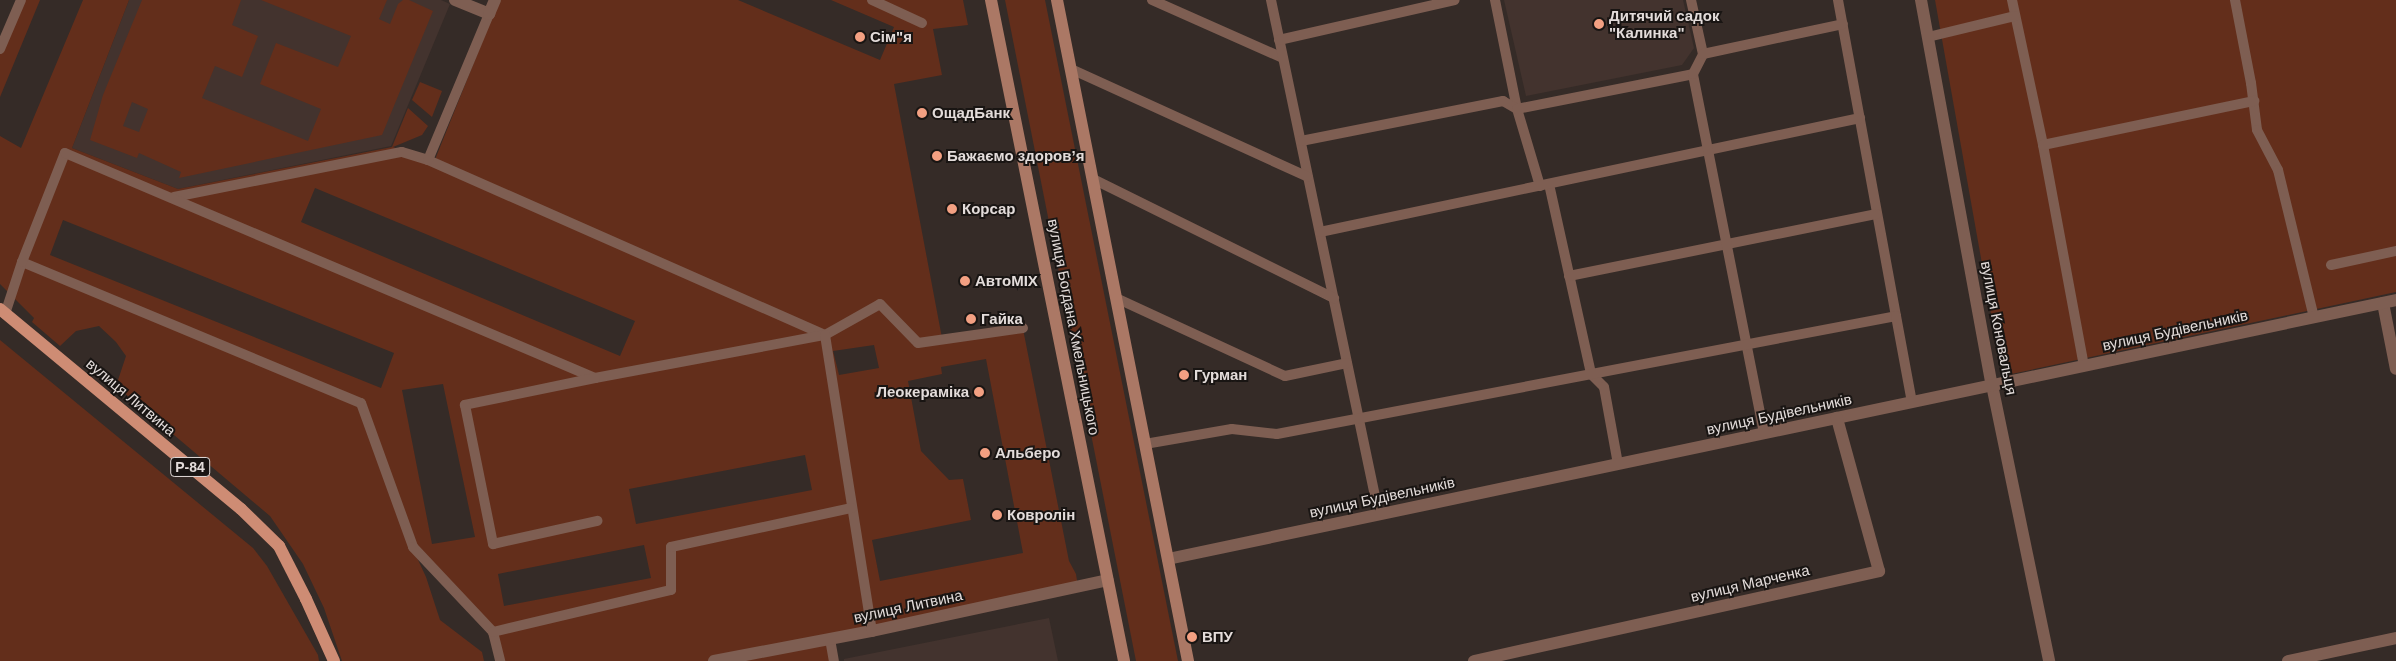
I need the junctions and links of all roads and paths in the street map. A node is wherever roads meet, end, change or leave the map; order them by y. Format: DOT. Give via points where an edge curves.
graph roads {
  1 [pos="21,0"];
  2 [pos="455,0"];
  3 [pos="495,0"];
  4 [pos="872,0"];
  5 [pos="991,0"];
  6 [pos="1057,0"];
  7 [pos="1152,0"];
  8 [pos="1271,0"];
  9 [pos="1455,0"];
  10 [pos="1495,0"];
  11 [pos="1691,0"];
  12 [pos="1838,0"];
  13 [pos="1921,0"];
  14 [pos="2012,0"];
  15 [pos="2235,0"];
  16 [pos="488,14"];
  17 [pos="2015,16"];
  18 [pos="922,24"];
  19 [pos="1843,24"];
  20 [pos="1928,37"];
  21 [pos="1279,40"];
  22 [pos="0,49"];
  23 [pos="1703,54"];
  24 [pos="1283,58"];
  25 [pos="1071,69"];
  26 [pos="1693,74"];
  27 [pos="2254,101"];
  28 [pos="1516,109"];
  29 [pos="1860,118"];
  30 [pos="1301,141"];
  31 [pos="2043,145"];
  32 [pos="1709,150"];
  33 [pos="428,160"];
  34 [pos="1308,177"];
  35 [pos="1093,179"];
  36 [pos="1545,185"];
  37 [pos="174,197"];
  38 [pos="1877,214"];
  39 [pos="1320,232"];
  40 [pos="1728,244"];
  41 [pos="2396,251"];
  42 [pos="22,262"];
  43 [pos="2331,265"];
  44 [pos="1570,276"];
  45 [pos="1116,298"];
  46 [pos="1334,298"];
  47 [pos="2396,300"];
  48 [pos="2383,303"];
  49 [pos="3,312"];
  50 [pos="1896,316"];
  51 [pos="2314,318"];
  52 [pos="1023,328"];
  53 [pos="825,335"];
  54 [pos="1748,344"];
  55 [pos="1347,363"];
  56 [pos="2084,366"];
  57 [pos="2396,369"];
  58 [pos="1591,374"];
  59 [pos="595,378"];
  60 [pos="1992,385"];
  61 [pos="1912,402"];
  62 [pos="1359,418"];
  63 [pos="1837,418"];
  64 [pos="1764,433"];
  65 [pos="1145,444"];
  66 [pos="1618,464"];
  67 [pos="852,508"];
  68 [pos="1379,515"];
  69 [pos="597,521"];
  70 [pos="1168,559"];
  71 [pos="1108,580"];
  72 [pos="872,631"];
  73 [pos="493,632"];
  74 [pos="2396,638"];
  75 [pos="830,639"];
  76 [pos="334,661"];
  77 [pos="500,661"];
  78 [pos="714,661"];
  79 [pos="834,661"];
  80 [pos="1124,661"];
  81 [pos="1188,661"];
  82 [pos="1474,661"];
  83 [pos="2049,661"];
  84 [pos="2288,661"];
  1 -- 22 [label="lane"];
  2 -- 16 [label="street"];
  3 -- 16 [label="street"];
  4 -- 18 [label="lane"];
  5 -- 71 [label="street, вулиця Богдана Хмельницького"];
  6 -- 25 [label="street"];
  7 -- 24 [label="lane"];
  8 -- 21 [label="lane"];
  9 -- 21 [label="lane"];
  10 -- 28 [label="lane"];
  11 -- 23 [label="lane"];
  12 -- 19 [label="lane"];
  13 -- 20 [label="street, вулиця Коновальця"];
  14 -- 17 [label="lane"];
  15 -- 27 [label="lane"];
  16 -- 33 [label="lane"];
  17 -- 20 [label="lane"];
  17 -- 31 [label="lane"];
  19 -- 23 [label="lane"];
  19 -- 29 [label="lane"];
  20 -- 60 [label="street, вулиця Коновальця"];
  21 -- 24 [label="lane"];
  23 -- 26 [label="lane"];
  24 -- 30 [label="lane"];
  25 -- 34 [label="lane"];
  25 -- 35 [label="street"];
  26 -- 28 [label="lane"];
  26 -- 32 [label="lane"];
  27 -- 31 [label="lane"];
  27 -- 51 [label="lane" via="2257,130 2278,170"];
  28 -- 30 [label="lane" via="1503,101"];
  28 -- 36 [label="lane"];
  29 -- 32 [label="lane"];
  29 -- 38 [label="lane"];
  30 -- 34 [label="lane"];
  31 -- 56 [label="lane"];
  32 -- 36 [label="lane"];
  32 -- 40 [label="lane"];
  33 -- 37 [label="lane" via="402,152"];
  33 -- 53 [label="lane"];
  34 -- 39 [label="lane"];
  35 -- 45 [label="street"];
  35 -- 46 [label="lane"];
  36 -- 39 [label="lane"];
  36 -- 44 [label="lane"];
  37 -- 42 [label="lane" via="64,153"];
  37 -- 59 [label="lane"];
  38 -- 40 [label="lane"];
  38 -- 50 [label="lane"];
  39 -- 46 [label="lane"];
  40 -- 44 [label="lane"];
  40 -- 54 [label="lane"];
  41 -- 43 [label="lane"];
  42 -- 49 [label="lane"];
  42 -- 73 [label="lane" via="361,403 412,547"];
  44 -- 58 [label="lane"];
  45 -- 55 [label="lane" via="1285,376"];
  45 -- 65 [label="street"];
  46 -- 55 [label="lane"];
  47 -- 48 [label="street, вулиця Будівельників"];
  48 -- 51 [label="street, вулиця Будівельників"];
  48 -- 57 [label="street"];
  49 -- 76 [label="main road, вулиця Литвина / Р-84" via="241,509 279,546"];
  50 -- 54 [label="lane"];
  50 -- 61 [label="lane"];
  51 -- 56 [label="street, вулиця Будівельників"];
  52 -- 53 [label="lane" via="918,343 880,304"];
  53 -- 59 [label="lane"];
  53 -- 67 [label="lane"];
  54 -- 58 [label="lane"];
  54 -- 64 [label="lane"];
  55 -- 62 [label="lane"];
  56 -- 60 [label="street, вулиця Будівельників"];
  58 -- 62 [label="lane"];
  58 -- 66 [label="lane" via="1604,387"];
  59 -- 69 [label="lane" via="465,405 493,544"];
  60 -- 61 [label="street, вулиця Будівельників"];
  60 -- 83 [label="street, вулиця Коновальця"];
  61 -- 63 [label="street, вулиця Будівельників"];
  62 -- 65 [label="lane" via="1277,434 1232,429"];
  62 -- 68 [label="lane"];
  63 -- 64 [label="street, вулиця Будівельників"];
  63 -- 82 [label="street, вулиця Марченка" via="1878,571"];
  64 -- 66 [label="street, вулиця Будівельників"];
  65 -- 70 [label="street"];
  66 -- 68 [label="street, вулиця Будівельників"];
  67 -- 72 [label="lane"];
  67 -- 73 [label="lane" via="671,547 671,590"];
  68 -- 70 [label="street, вулиця Будівельників"];
  70 -- 81 [label="street"];
  71 -- 72 [label="street, вулиця Литвина"];
  71 -- 80 [label="street, вулиця Богдана Хмельницького"];
  72 -- 75 [label="street, вулиця Литвина"];
  73 -- 77 [label="lane"];
  74 -- 84 [label="street"];
  75 -- 78 [label="street, вулиця Литвина"];
  75 -- 79 [label="lane"];
}
